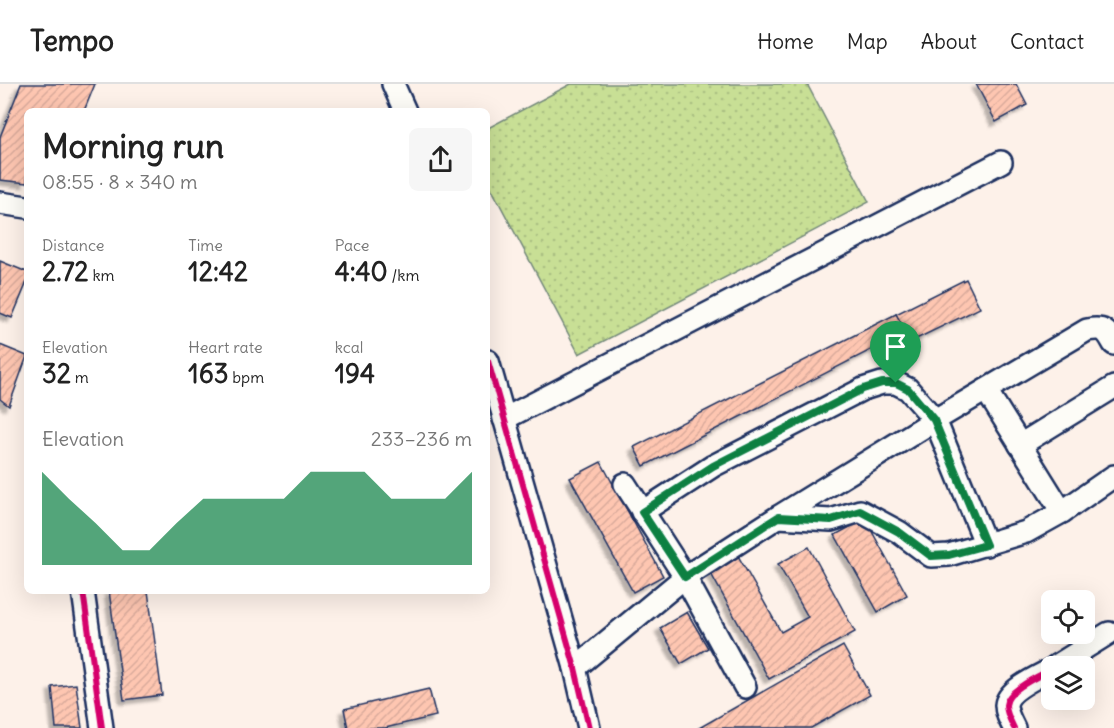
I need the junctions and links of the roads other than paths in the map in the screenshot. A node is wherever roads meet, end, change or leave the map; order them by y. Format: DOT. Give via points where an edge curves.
graph roads {
  1 [pos="393,84"];
  2 [pos="404,108"];
  3 [pos="1001,162"];
  4 [pos="0,203"];
  5 [pos="24,207"];
  6 [pos="1114,344"];
  7 [pos="490,368"];
  8 [pos="1114,387"];
  9 [pos="986,390"];
  10 [pos="504,419"];
  11 [pos="934,420"];
  12 [pos="1020,445"];
  13 [pos="1114,476"];
  14 [pos="625,484"];
  15 [pos="642,512"];
  16 [pos="1062,512"];
  17 [pos="778,517"];
  18 [pos="986,545"];
  19 [pos="685,577"];
  20 [pos="83,594"];
  21 [pos="1109,633"];
  22 [pos="1072,656"];
  23 [pos="575,668"];
  24 [pos="1041,675"];
  25 [pos="745,687"];
  26 [pos="102,728"];
  27 [pos="589,728"];
  28 [pos="1014,728"];
  1 -- 2 [label="street"];
  3 -- 10 [label="street"];
  4 -- 5 [label="street"];
  6 -- 9 [label="street" via="1106,331 1087,330"];
  7 -- 10 [label="street"];
  8 -- 12 [label="street"];
  9 -- 11 [label="street"];
  9 -- 12 [label="street"];
  10 -- 23 [label="street"];
  11 -- 15 [label="street" via="908,389 896,383 882,383 713,466"];
  11 -- 17 [label="street"];
  11 -- 18 [label="street"];
  12 -- 16 [label="street"];
  13 -- 16 [label="street"];
  14 -- 15 [label="street"];
  15 -- 19 [label="street"];
  16 -- 18 [label="street" via="1026,532"];
  17 -- 18 [label="street" via="831,520 860,511 899,532 931,556"];
  17 -- 19 [label="street"];
  19 -- 23 [label="street"];
  19 -- 25 [label="street"];
  20 -- 26 [label="street"];
  21 -- 22 [label="street"];
  23 -- 27 [label="street"];
  24 -- 28 [label="street" via="1011,693 1006,702"];
}
